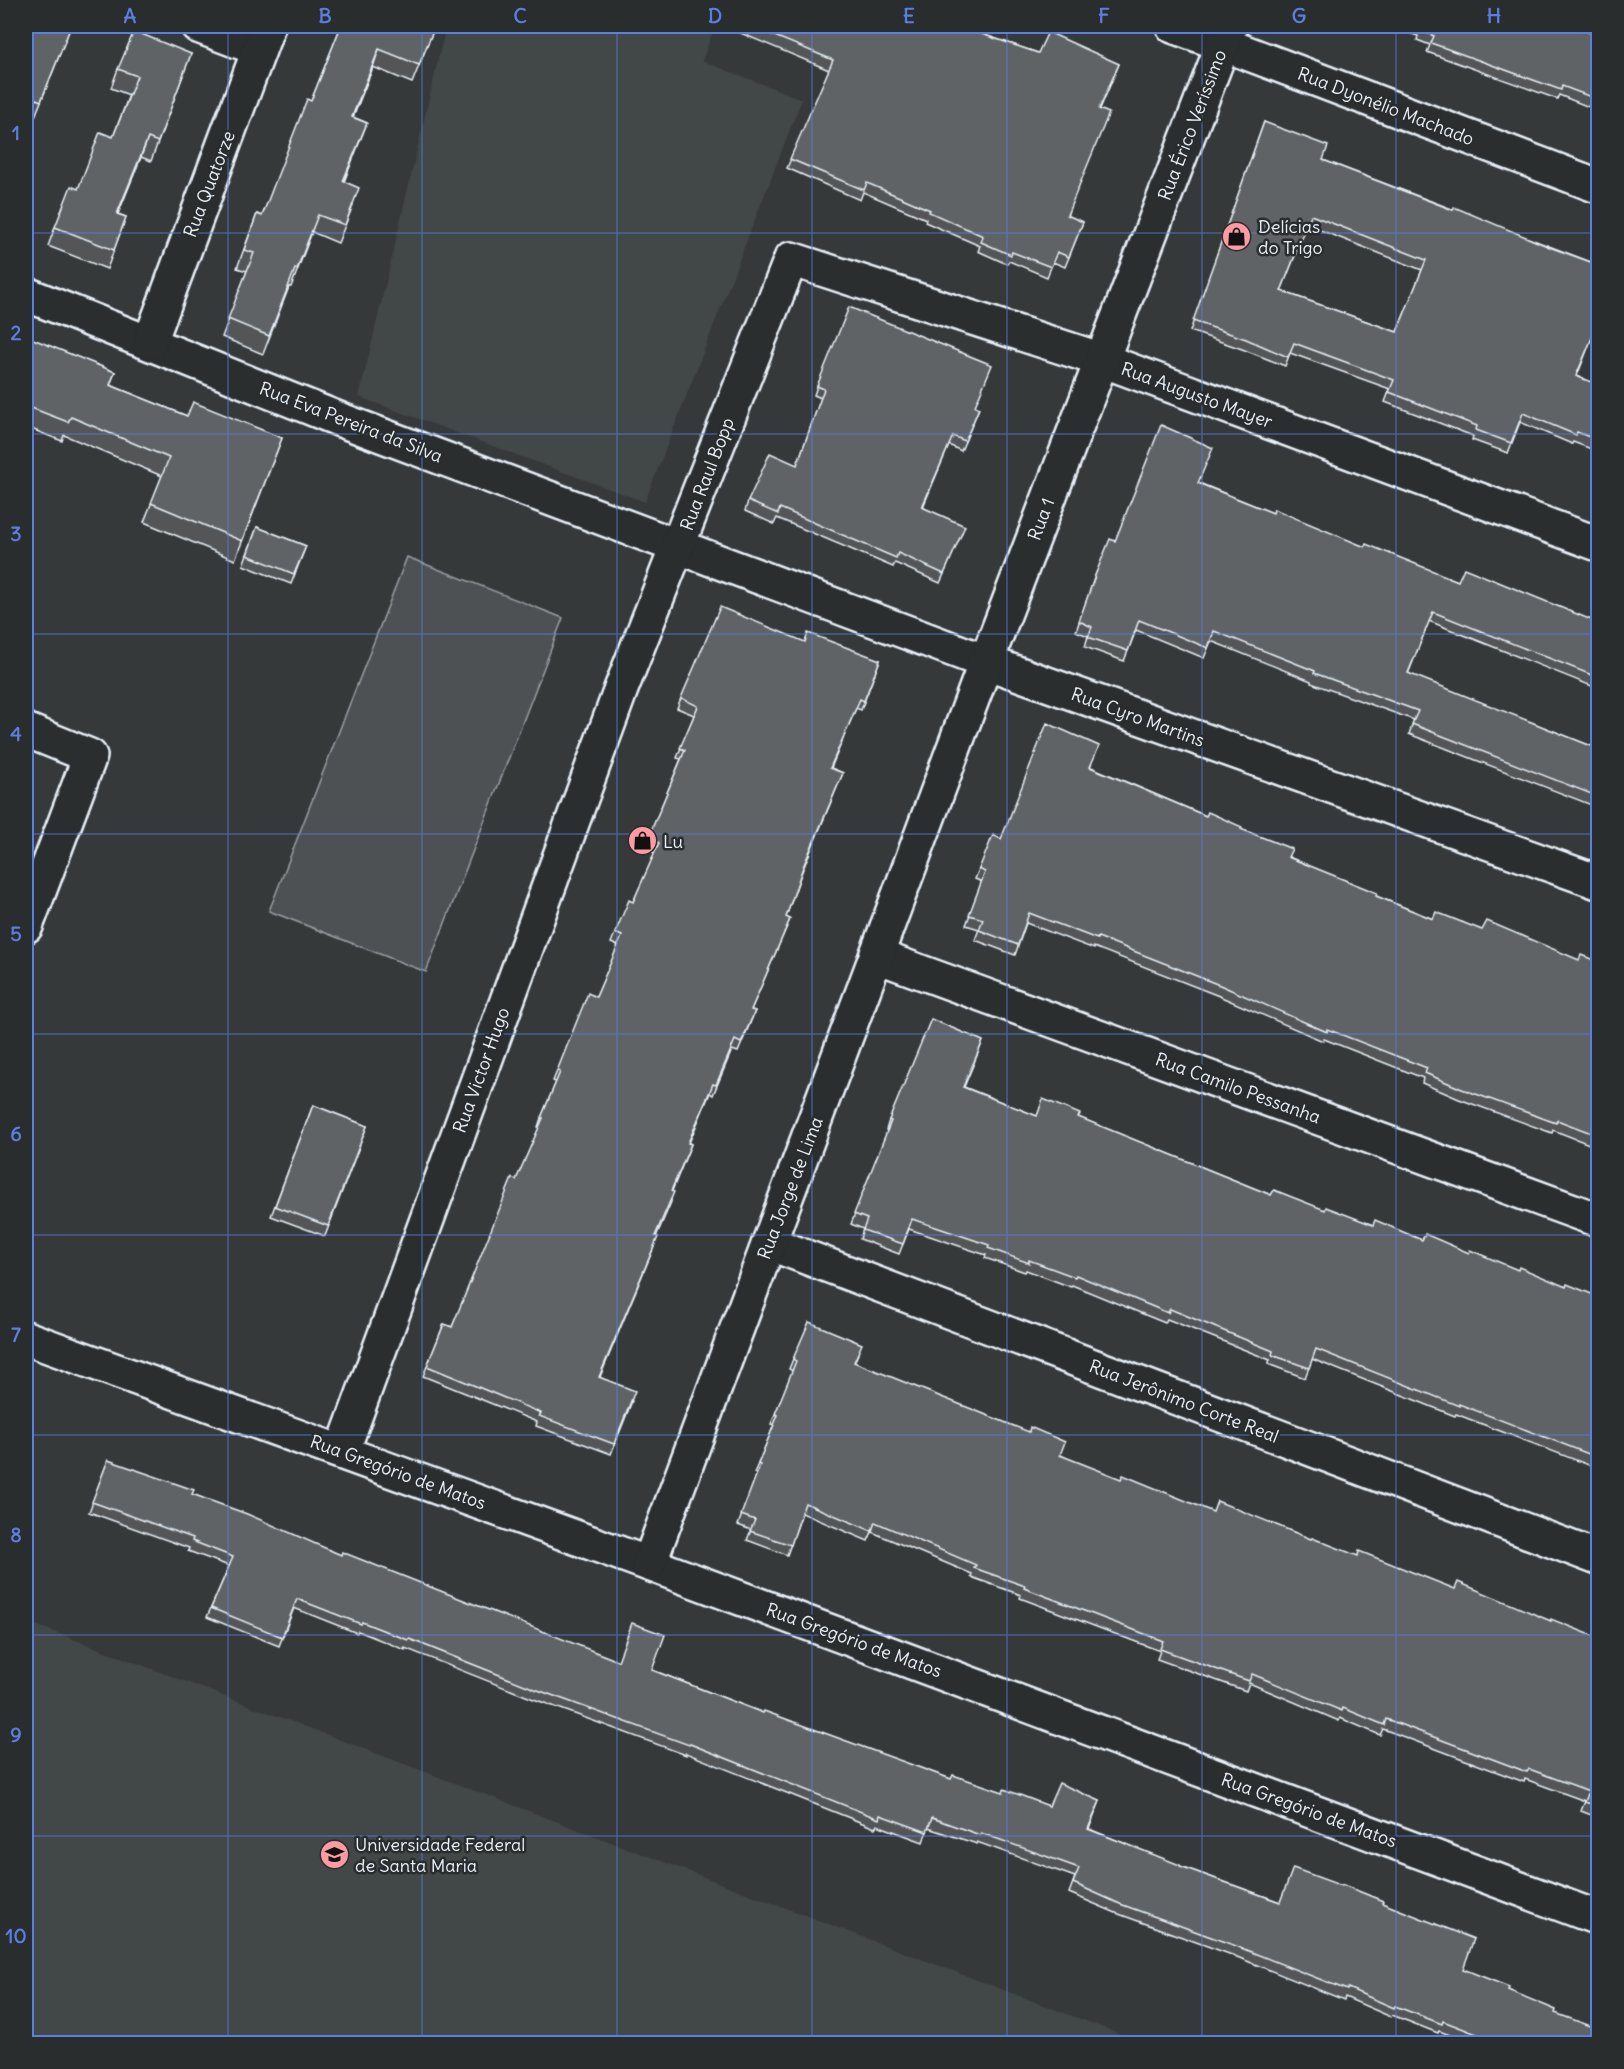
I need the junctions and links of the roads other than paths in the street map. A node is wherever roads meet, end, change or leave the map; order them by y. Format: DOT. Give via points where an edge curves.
graph roads {
  1 [pos="198,26"];
  2 [pos="1173,26"];
  3 [pos="1227,35"];
  4 [pos="264,37"];
  5 [pos="1599,186"];
  6 [pos="1153,225"];
  7 [pos="791,259"];
  8 [pos="26,294"];
  9 [pos="150,342"];
  10 [pos="1102,360"];
  11 [pos="1599,544"];
  12 [pos="679,545"];
  13 [pos="986,662"];
  14 [pos="621,688"];
  15 [pos="26,730"];
  16 [pos="931,813"];
  17 [pos="1599,882"];
  18 [pos="26,926"];
  19 [pos="877,956"];
  20 [pos="1599,1220"];
  21 [pos="769,1243"];
  22 [pos="26,1338"];
  23 [pos="342,1452"];
  24 [pos="1599,1558"];
  25 [pos="649,1564"];
  26 [pos="1599,1918"];
  1 -- 4 [label="street"];
  2 -- 3 [label="street, Rua Dyonélio Machado"];
  3 -- 5 [label="street, Rua Dyonélio Machado"];
  3 -- 6 [label="street, Rua Érico Veríssimo"];
  4 -- 9 [label="street, Rua Quatorze"];
  6 -- 10 [label="street, Rua 1"];
  7 -- 10 [label="street, Rua Augusto Mayer"];
  7 -- 12 [label="street, Rua Raul Bopp"];
  8 -- 9 [label="street, Rua Eva Pereira da Silva"];
  9 -- 12 [label="street, Rua Eva Pereira da Silva" via="341,420"];
  10 -- 11 [label="street, Rua Augusto Mayer"];
  10 -- 13 [label="street, Rua 1"];
  12 -- 13 [label="street, Rua Cyro Martins"];
  12 -- 14 [label="street, Rua Raul Bopp"];
  13 -- 16 [label="street, Rua 1"];
  13 -- 17 [label="street, Rua Cyro Martins"];
  14 -- 23 [label="street, Rua Victor Hugo"];
  15 -- 18 [label="street" via="90,756"];
  16 -- 19 [label="street, Rua Jorge de Lima"];
  19 -- 20 [label="street, Rua Camilo Pessanha"];
  19 -- 21 [label="street, Rua Jorge de Lima"];
  21 -- 24 [label="street, Rua Jerônimo Corte Real"];
  21 -- 25 [label="street, Rua Jorge de Lima"];
  22 -- 23 [label="street, Rua Gregório de Matos"];
  23 -- 25 [label="street, Rua Gregório de Matos"];
  25 -- 26 [label="street, Rua Gregório de Matos"];
}
